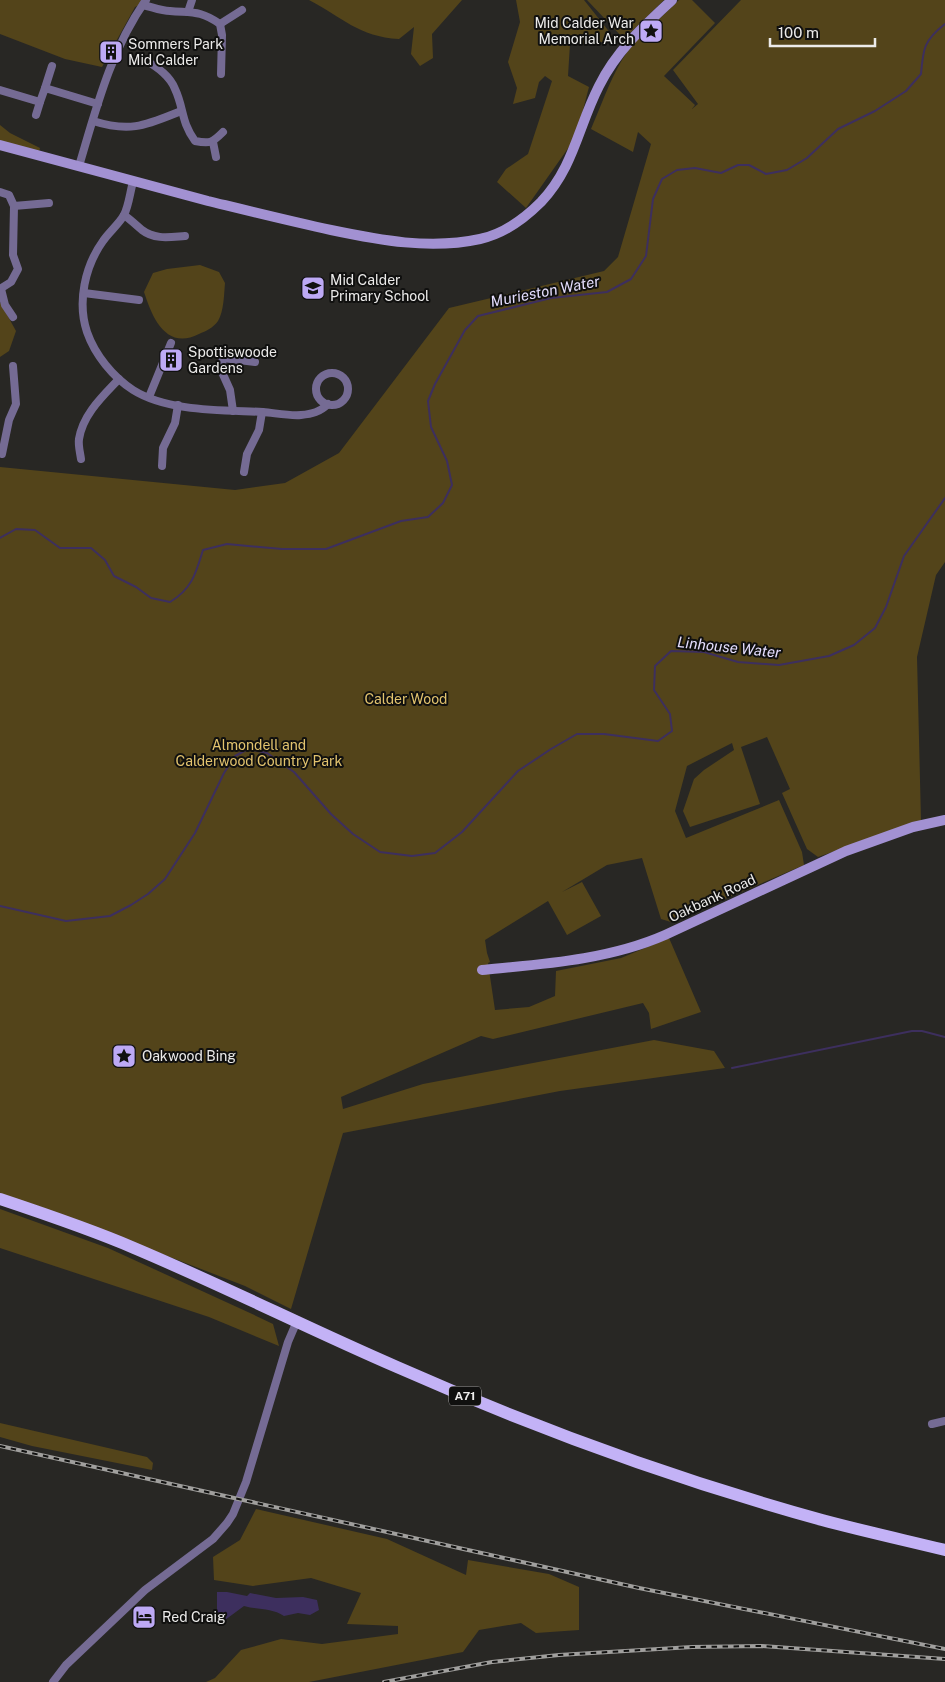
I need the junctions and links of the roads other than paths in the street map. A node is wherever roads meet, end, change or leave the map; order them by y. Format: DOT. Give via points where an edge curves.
graph roads {
  1 [pos="192,0"];
  2 [pos="672,0"];
  3 [pos="144,2"];
  4 [pos="242,10"];
  5 [pos="188,12"];
  6 [pos="220,24"];
  7 [pos="147,61"];
  8 [pos="52,66"];
  9 [pos="222,74"];
  10 [pos="45,88"];
  11 [pos="0,90"];
  12 [pos="40,102"];
  13 [pos="98,104"];
  14 [pos="181,111"];
  15 [pos="36,115"];
  16 [pos="93,121"];
  17 [pos="223,132"];
  18 [pos="213,142"];
  19 [pos="0,145"];
  20 [pos="216,157"];
  21 [pos="79,166"];
  22 [pos="133,182"];
  23 [pos="0,192"];
  24 [pos="49,203"];
  25 [pos="14,206"];
  26 [pos="124,215"];
  27 [pos="185,236"];
  28 [pos="1,289"];
  29 [pos="84,293"];
  30 [pos="139,300"];
  31 [pos="13,317"];
  32 [pos="171,343"];
  33 [pos="255,362"];
  34 [pos="13,366"];
  35 [pos="119,379"];
  36 [pos="149,398"];
  37 [pos="328,404"];
  38 [pos="178,405"];
  39 [pos="233,411"];
  40 [pos="262,412"];
  41 [pos="9,420"];
  42 [pos="0,422"];
  43 [pos="2,454"];
  44 [pos="81,459"];
  45 [pos="162,466"];
  46 [pos="244,472"];
  47 [pos="945,820"];
  48 [pos="482,970"];
  49 [pos="0,1199"];
  50 [pos="298,1321"];
  51 [pos="945,1421"];
  52 [pos="932,1424"];
  53 [pos="945,1550"];
  54 [pos="52,1682"];
  1 -- 5 [label="street"];
  2 -- 22 [label="street" via="616,57 598,88 572,156 559,180 520,221 481,239 438,244 362,237"];
  3 -- 5 [label="street" via="169,11"];
  3 -- 13 [label="street" via="126,30"];
  4 -- 6 [label="street"];
  5 -- 6 [label="street" via="211,17"];
  6 -- 9 [label="street" via="222,35 218,62"];
  7 -- 14 [label="street" via="162,71 175,88"];
  8 -- 10 [label="street"];
  10 -- 12 [label="street"];
  10 -- 13 [label="street"];
  11 -- 12 [label="street"];
  12 -- 15 [label="street"];
  13 -- 16 [label="street"];
  14 -- 16 [label="street" via="132,128"];
  14 -- 18 [label="street" via="195,141"];
  16 -- 21 [label="street"];
  17 -- 18 [label="street"];
  18 -- 20 [label="street"];
  19 -- 21 [label="street"];
  21 -- 22 [label="street"];
  22 -- 26 [label="street"];
  23 -- 25 [label="street" via="9,195"];
  24 -- 25 [label="street"];
  25 -- 28 [label="street" via="13,255 18,269 11,282"];
  26 -- 27 [label="street" via="143,232 153,236"];
  26 -- 29 [label="street" via="93,256"];
  28 -- 31 [label="street" via="5,305"];
  29 -- 30 [label="street"];
  29 -- 35 [label="street" via="87,332 99,356"];
  32 -- 36 [label="street"];
  33 -- 39 [label="street" via="223,358 222,370 230,390"];
  34 -- 41 [label="street" via="16,404"];
  35 -- 36 [label="street"];
  35 -- 44 [label="street" via="92,409 83,427 79,440"];
  36 -- 38 [label="street"];
  37 -- 37 [label="street" via="317,394 317,383 322,376 334,373 344,379 347,390 339,403"];
  37 -- 40 [label="street" via="322,410 300,416"];
  38 -- 39 [label="street"];
  38 -- 45 [label="street" via="175,422 163,448"];
  39 -- 40 [label="street"];
  40 -- 46 [label="street" via="259,430 247,454 249,465"];
  41 -- 42 [label="street"];
  41 -- 43 [label="street"];
  47 -- 48 [label="street, Oakbank Road" via="913,827 846,852 652,940 570,960"];
  49 -- 50 [label="main road, A71" via="133,1247"];
  50 -- 53 [label="main road, A71" via="498,1410 644,1464 823,1520"];
  50 -- 54 [label="street" via="288,1342 246,1482 227,1523 213,1539 145,1590"];
  51 -- 52 [label="street"];
}
